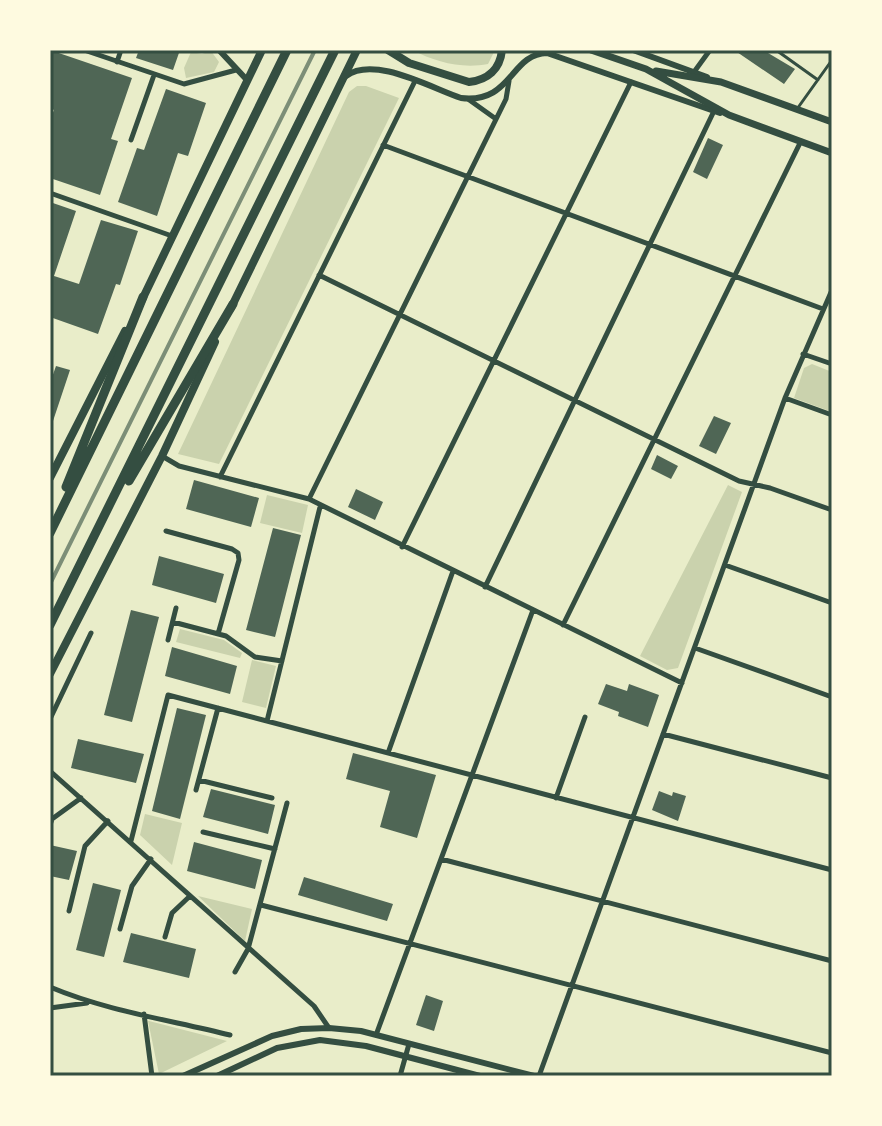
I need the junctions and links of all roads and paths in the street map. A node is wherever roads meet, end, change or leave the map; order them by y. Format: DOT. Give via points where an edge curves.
graph roads {
  1 [pos="84,50"];
  2 [pos="121,50"];
  3 [pos="219,50"];
  4 [pos="262,50"];
  5 [pos="287,50"];
  6 [pos="335,50"];
  7 [pos="357,50"];
  8 [pos="388,50"];
  9 [pos="502,50"];
  10 [pos="591,50"];
  11 [pos="633,50"];
  12 [pos="710,50"];
  13 [pos="776,50"];
  14 [pos="832,60"];
  15 [pos="117,62"];
  16 [pos="646,69"];
  17 [pos="236,70"];
  18 [pos="694,72"];
  19 [pos="154,75"];
  20 [pos="343,78"];
  21 [pos="247,80"];
  22 [pos="818,80"];
  23 [pos="415,81"];
  24 [pos="509,81"];
  25 [pos="631,82"];
  26 [pos="721,82"];
  27 [pos="468,99"];
  28 [pos="797,109"];
  29 [pos="714,111"];
  30 [pos="729,115"];
  31 [pos="496,119"];
  32 [pos="832,122"];
  33 [pos="131,140"];
  34 [pos="801,141"];
  35 [pos="383,145"];
  36 [pos="832,153"];
  37 [pos="468,177"];
  38 [pos="50,193"];
  39 [pos="566,214"];
  40 [pos="172,236"];
  41 [pos="650,245"];
  42 [pos="319,275"];
  43 [pos="734,276"];
  44 [pos="832,290"];
  45 [pos="143,297"];
  46 [pos="233,304"];
  47 [pos="823,309"];
  48 [pos="402,316"];
  49 [pos="803,354"];
  50 [pos="494,361"];
  51 [pos="832,364"];
  52 [pos="785,398"];
  53 [pos="575,401"];
  54 [pos="832,415"];
  55 [pos="654,440"];
  56 [pos="162,456"];
  57 [pos="220,477"];
  58 [pos="50,478"];
  59 [pos="753,486"];
  60 [pos="309,499"];
  61 [pos="320,507"];
  62 [pos="832,510"];
  63 [pos="50,530"];
  64 [pos="166,531"];
  65 [pos="90,545"];
  66 [pos="402,547"];
  67 [pos="725,565"];
  68 [pos="453,571"];
  69 [pos="485,587"];
  70 [pos="832,603"];
  71 [pos="176,608"];
  72 [pos="533,610"];
  73 [pos="173,622"];
  74 [pos="50,625"];
  75 [pos="563,625"];
  76 [pos="91,633"];
  77 [pos="218,634"];
  78 [pos="168,640"];
  79 [pos="695,648"];
  80 [pos="282,661"];
  81 [pos="50,674"];
  82 [pos="682,683"];
  83 [pos="832,697"];
  84 [pos="218,708"];
  85 [pos="585,717"];
  86 [pos="50,719"];
  87 [pos="267,721"];
  88 [pos="663,734"];
  89 [pos="388,753"];
  90 [pos="50,771"];
  91 [pos="472,776"];
  92 [pos="832,778"];
  93 [pos="199,780"];
  94 [pos="196,790"];
  95 [pos="81,798"];
  96 [pos="272,798"];
  97 [pos="556,798"];
  98 [pos="287,803"];
  99 [pos="633,818"];
  100 [pos="108,821"];
  101 [pos="50,825"];
  102 [pos="203,832"];
  103 [pos="131,841"];
  104 [pos="275,849"];
  105 [pos="151,859"];
  106 [pos="441,859"];
  107 [pos="832,870"];
  108 [pos="190,896"];
  109 [pos="602,902"];
  110 [pos="261,905"];
  111 [pos="69,911"];
  112 [pos="120,929"];
  113 [pos="165,937"];
  114 [pos="410,944"];
  115 [pos="248,949"];
  116 [pos="832,961"];
  117 [pos="235,972"];
  118 [pos="572,986"];
  119 [pos="50,987"];
  120 [pos="88,1003"];
  121 [pos="50,1008"];
  122 [pos="144,1014"];
  123 [pos="329,1028"];
  124 [pos="230,1035"];
  125 [pos="376,1035"];
  126 [pos="409,1044"];
  127 [pos="832,1053"];
  128 [pos="405,1057"];
  129 [pos="152,1076"];
  130 [pos="183,1076"];
  131 [pos="217,1076"];
  132 [pos="400,1076"];
  133 [pos="480,1076"];
  134 [pos="537,1076"];
  1 -- 15 [label="street"];
  2 -- 15 [label="street"];
  3 -- 17 [label="street"];
  4 -- 21 [label="main road"];
  5 -- 63 [label="highway"];
  6 -- 65 [label="highway"];
  7 -- 20 [label="main road"];
  8 -- 9 [label="main road" via="409,63 473,82 494,71"];
  10 -- 16 [label="main road"];
  11 -- 18 [label="street"];
  12 -- 18 [label="street"];
  13 -- 22 [label="lane"];
  14 -- 22 [label="lane"];
  15 -- 19 [label="street"];
  16 -- 26 [label="main road"];
  16 -- 30 [label="main road"];
  17 -- 19 [label="street" via="184,84"];
  17 -- 21 [label="street"];
  18 -- 26 [label="street"];
  19 -- 33 [label="street"];
  20 -- 23 [label="street" via="372,68"];
  20 -- 46 [label="main road"];
  21 -- 40 [label="main road"];
  22 -- 28 [label="lane"];
  23 -- 27 [label="street"];
  23 -- 35 [label="street"];
  24 -- 25 [label="street" via="525,60 547,53"];
  24 -- 27 [label="street" via="488,95"];
  24 -- 31 [label="street"];
  25 -- 29 [label="street"];
  25 -- 39 [label="street"];
  26 -- 28 [label="main road"];
  27 -- 31 [label="street"];
  28 -- 32 [label="main road"];
  29 -- 30 [label="street"];
  29 -- 41 [label="street"];
  30 -- 34 [label="main road"];
  31 -- 37 [label="street"];
  34 -- 36 [label="main road"];
  34 -- 43 [label="street"];
  35 -- 37 [label="street"];
  35 -- 42 [label="street"];
  37 -- 39 [label="street"];
  37 -- 48 [label="street"];
  38 -- 40 [label="street"];
  39 -- 41 [label="street"];
  39 -- 50 [label="street"];
  40 -- 45 [label="main road"];
  41 -- 43 [label="street"];
  41 -- 53 [label="street"];
  42 -- 48 [label="street"];
  42 -- 57 [label="street"];
  43 -- 47 [label="street"];
  43 -- 55 [label="street"];
  44 -- 47 [label="street"];
  45 -- 58 [label="main road"];
  45 -- 63 [label="highway"];
  46 -- 56 [label="main road"];
  46 -- 65 [label="highway"];
  47 -- 49 [label="street"];
  48 -- 50 [label="street"];
  48 -- 60 [label="street"];
  49 -- 51 [label="street"];
  49 -- 52 [label="street"];
  50 -- 53 [label="street"];
  50 -- 66 [label="street"];
  52 -- 54 [label="street"];
  52 -- 59 [label="street"];
  53 -- 55 [label="street"];
  53 -- 69 [label="street"];
  55 -- 59 [label="street"];
  55 -- 75 [label="street"];
  56 -- 57 [label="street"];
  56 -- 81 [label="main road"];
  57 -- 60 [label="street"];
  59 -- 62 [label="street"];
  59 -- 67 [label="street"];
  60 -- 61 [label="street"];
  61 -- 66 [label="street"];
  61 -- 80 [label="street"];
  64 -- 77 [label="street" via="238,553"];
  65 -- 74 [label="highway"];
  66 -- 68 [label="street"];
  67 -- 70 [label="street"];
  67 -- 79 [label="street"];
  68 -- 69 [label="street"];
  68 -- 89 [label="street"];
  69 -- 72 [label="street"];
  71 -- 73 [label="street"];
  72 -- 75 [label="street"];
  72 -- 91 [label="street"];
  73 -- 77 [label="street"];
  73 -- 78 [label="street"];
  75 -- 82 [label="street"];
  76 -- 86 [label="street"];
  77 -- 80 [label="street" via="255,657"];
  79 -- 82 [label="street"];
  79 -- 83 [label="street"];
  80 -- 87 [label="street"];
  82 -- 88 [label="street"];
  84 -- 87 [label="street"];
  84 -- 93 [label="street"];
  84 -- 103 [label="street" via="168,695"];
  85 -- 97 [label="street"];
  87 -- 89 [label="street"];
  88 -- 92 [label="street"];
  88 -- 99 [label="street"];
  89 -- 91 [label="street"];
  90 -- 95 [label="street"];
  91 -- 97 [label="street"];
  91 -- 106 [label="street"];
  93 -- 94 [label="street"];
  93 -- 96 [label="street"];
  95 -- 100 [label="street"];
  95 -- 101 [label="street"];
  97 -- 99 [label="street"];
  98 -- 104 [label="street"];
  99 -- 107 [label="street"];
  99 -- 109 [label="street"];
  100 -- 103 [label="street"];
  100 -- 111 [label="street" via="85,846"];
  102 -- 104 [label="street"];
  103 -- 105 [label="street"];
  104 -- 110 [label="street"];
  105 -- 108 [label="street"];
  105 -- 112 [label="street" via="132,886"];
  106 -- 109 [label="street"];
  106 -- 114 [label="street"];
  108 -- 113 [label="street" via="172,913"];
  108 -- 115 [label="street"];
  109 -- 116 [label="street"];
  109 -- 118 [label="street"];
  110 -- 114 [label="street"];
  110 -- 115 [label="street"];
  114 -- 118 [label="street"];
  114 -- 125 [label="street"];
  115 -- 117 [label="street"];
  115 -- 123 [label="street" via="314,1006"];
  118 -- 127 [label="street"];
  118 -- 134 [label="street"];
  119 -- 120 [label="street"];
  120 -- 121 [label="street"];
  120 -- 122 [label="street"];
  122 -- 124 [label="street"];
  122 -- 129 [label="street"];
  123 -- 125 [label="street"];
  123 -- 130 [label="street" via="272,1036"];
  125 -- 126 [label="street"];
  126 -- 128 [label="street"];
  126 -- 134 [label="street"];
  128 -- 131 [label="street" via="339,1041 303,1041"];
  128 -- 132 [label="street"];
  128 -- 133 [label="street"];
}
